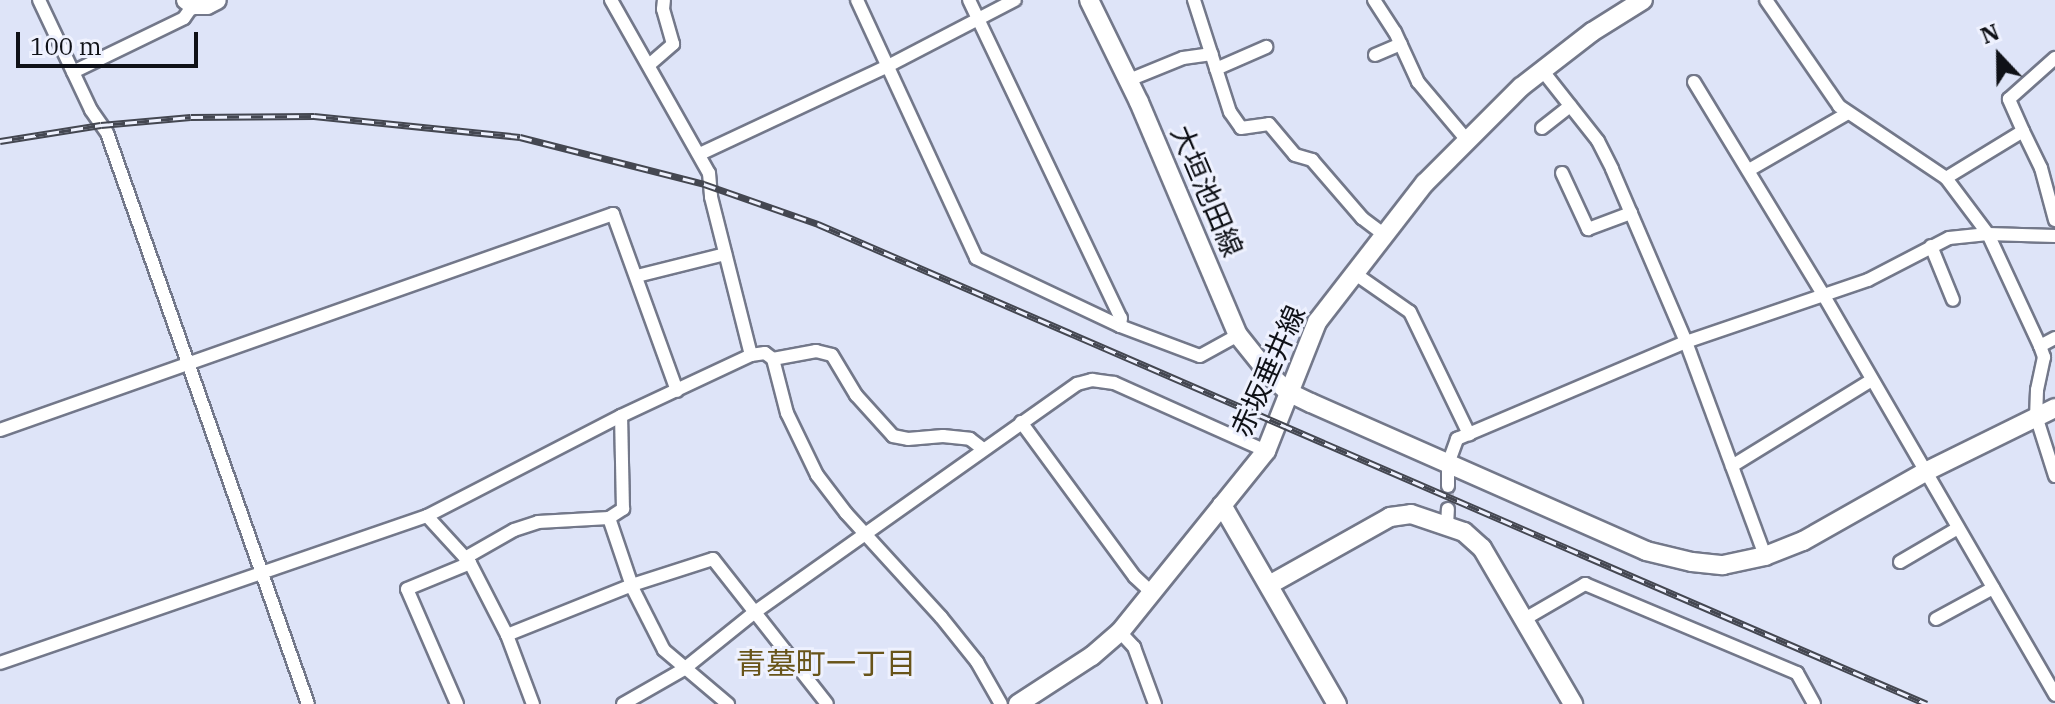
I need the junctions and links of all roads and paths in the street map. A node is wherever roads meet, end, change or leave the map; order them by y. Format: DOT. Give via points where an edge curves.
graph roads {
  1 [pos="39,0"];
  2 [pos="217,0"];
  3 [pos="611,0"];
  4 [pos="664,0"];
  5 [pos="857,0"];
  6 [pos="969,0"];
  7 [pos="1015,0"];
  8 [pos="1089,0"];
  9 [pos="1194,0"];
  10 [pos="1374,0"];
  11 [pos="1643,0"];
  12 [pos="1766,0"];
  13 [pos="189,3"];
  14 [pos="979,21"];
  15 [pos="1401,44"];
  16 [pos="1266,47"];
  17 [pos="1212,54"];
  18 [pos="1375,55"];
  19 [pos="2055,58"];
  20 [pos="649,65"];
  21 [pos="888,66"];
  22 [pos="1216,69"];
  23 [pos="1542,70"];
  24 [pos="73,72"];
  25 [pos="1129,80"];
  26 [pos="1694,82"];
  27 [pos="1570,106"];
  28 [pos="1848,113"];
  29 [pos="1542,128"];
  30 [pos="2023,131"];
  31 [pos="1466,139"];
  32 [pos="700,154"];
  33 [pos="1749,170"];
  34 [pos="1562,173"];
  35 [pos="1946,178"];
  36 [pos="1631,213"];
  37 [pos="2055,220"];
  38 [pos="1383,234"];
  39 [pos="1988,234"];
  40 [pos="2055,236"];
  41 [pos="1931,246"];
  42 [pos="725,254"];
  43 [pos="1354,273"];
  44 [pos="637,276"];
  45 [pos="1824,296"];
  46 [pos="1953,300"];
  47 [pos="1120,326"];
  48 [pos="1238,335"];
  49 [pos="2055,338"];
  50 [pos="1686,342"];
  51 [pos="2040,346"];
  52 [pos="751,355"];
  53 [pos="773,359"];
  54 [pos="186,363"];
  55 [pos="1872,380"];
  56 [pos="677,391"];
  57 [pos="1288,392"];
  58 [pos="2055,408"];
  59 [pos="621,416"];
  60 [pos="2036,416"];
  61 [pos="1021,422"];
  62 [pos="0,430"];
  63 [pos="1469,434"];
  64 [pos="983,449"];
  65 [pos="1266,451"];
  66 [pos="1448,464"];
  67 [pos="1732,466"];
  68 [pos="1925,472"];
  69 [pos="2055,476"];
  70 [pos="1448,486"];
  71 [pos="1222,505"];
  72 [pos="427,516"];
  73 [pos="609,518"];
  74 [pos="1958,528"];
  75 [pos="864,533"];
  76 [pos="1765,556"];
  77 [pos="467,561"];
  78 [pos="1900,562"];
  79 [pos="261,571"];
  80 [pos="632,585"];
  81 [pos="1269,585"];
  82 [pos="1993,588"];
  83 [pos="1152,593"];
  84 [pos="755,612"];
  85 [pos="1936,619"];
  86 [pos="1523,620"];
  87 [pos="1120,632"];
  88 [pos="507,635"];
  89 [pos="0,663"];
  90 [pos="684,669"];
  91 [pos="2055,695"];
  92 [pos="308,704"];
  93 [pos="457,704"];
  94 [pos="533,704"];
  95 [pos="623,704"];
  96 [pos="728,704"];
  97 [pos="827,704"];
  98 [pos="1001,704"];
  99 [pos="1018,704"];
  100 [pos="1155,704"];
  101 [pos="1337,704"];
  102 [pos="1573,704"];
  103 [pos="1814,704"];
  1 -- 24 [label="street"];
  2 -- 13 [label="street"];
  3 -- 20 [label="street"];
  4 -- 20 [label="street" via="673,44"];
  5 -- 21 [label="street"];
  6 -- 14 [label="street"];
  7 -- 14 [label="street"];
  8 -- 25 [label="street, 大垣池田線"];
  9 -- 17 [label="street"];
  10 -- 15 [label="street"];
  11 -- 23 [label="street, 赤坂垂井線"];
  12 -- 28 [label="street" via="1819,80"];
  13 -- 24 [label="street" via="184,18"];
  14 -- 21 [label="street"];
  14 -- 47 [label="street" via="1121,318"];
  15 -- 18 [label="street"];
  15 -- 31 [label="street" via="1418,82"];
  16 -- 22 [label="street"];
  17 -- 22 [label="street"];
  17 -- 25 [label="street" via="1183,58"];
  19 -- 30 [label="street" via="2009,99"];
  20 -- 32 [label="street"];
  21 -- 32 [label="street"];
  21 -- 47 [label="street" via="976,258"];
  22 -- 38 [label="street" via="1241,128 1269,124 1295,155 1312,160 1362,218"];
  23 -- 27 [label="street"];
  23 -- 31 [label="street, 赤坂垂井線"];
  24 -- 54 [label="street" via="107,133"];
  25 -- 48 [label="street, 大垣池田線"];
  26 -- 33 [label="street"];
  27 -- 29 [label="street"];
  27 -- 36 [label="street" via="1598,141"];
  28 -- 33 [label="street"];
  28 -- 35 [label="street"];
  30 -- 35 [label="street"];
  30 -- 37 [label="street" via="2041,168"];
  31 -- 38 [label="street, 赤坂垂井線"];
  32 -- 42 [label="street" via="709,173"];
  33 -- 45 [label="street"];
  34 -- 36 [label="street" via="1588,229"];
  35 -- 39 [label="street"];
  36 -- 50 [label="street"];
  38 -- 43 [label="street, 赤坂垂井線"];
  39 -- 40 [label="street"];
  39 -- 41 [label="street" via="1949,238"];
  39 -- 51 [label="street"];
  41 -- 45 [label="street" via="1868,280"];
  41 -- 46 [label="street"];
  42 -- 44 [label="street"];
  42 -- 52 [label="street"];
  43 -- 57 [label="street, 赤坂垂井線" via="1317,322"];
  43 -- 63 [label="street" via="1410,312"];
  44 -- 54 [label="street" via="613,214"];
  44 -- 56 [label="street"];
  45 -- 50 [label="street"];
  45 -- 55 [label="street"];
  47 -- 48 [label="street" via="1200,356"];
  48 -- 57 [label="street, 大垣池田線"];
  49 -- 51 [label="street"];
  50 -- 63 [label="street"];
  50 -- 67 [label="street"];
  51 -- 60 [label="street" via="2044,357"];
  52 -- 53 [label="street" via="765,353"];
  52 -- 56 [label="street"];
  53 -- 64 [label="street" via="816,351 832,355 856,395 893,436 970,439"];
  53 -- 75 [label="street" via="787,413 817,475"];
  54 -- 62 [label="street"];
  54 -- 79 [label="street"];
  55 -- 67 [label="street"];
  55 -- 68 [label="street"];
  56 -- 59 [label="street"];
  57 -- 65 [label="street, 赤坂垂井線"];
  57 -- 66 [label="street, 大垣池田線"];
  58 -- 60 [label="street, 大垣池田線"];
  59 -- 72 [label="street"];
  59 -- 73 [label="street" via="625,494 623,509"];
  60 -- 68 [label="street, 大垣池田線"];
  60 -- 69 [label="street"];
  61 -- 64 [label="street"];
  61 -- 65 [label="street" via="1077,384 1114,383"];
  61 -- 83 [label="street"];
  63 -- 66 [label="street" via="1457,439"];
  64 -- 75 [label="street"];
  65 -- 71 [label="street, 赤坂垂井線"];
  66 -- 70 [label="street"];
  66 -- 76 [label="street, 大垣池田線" via="1646,551 1723,565"];
  67 -- 76 [label="street"];
  68 -- 74 [label="street"];
  68 -- 76 [label="street, 大垣池田線" via="1803,541"];
  71 -- 81 [label="street"];
  71 -- 83 [label="street, 赤坂垂井線"];
  72 -- 77 [label="street"];
  72 -- 79 [label="street"];
  73 -- 77 [label="street" via="538,522 514,530"];
  73 -- 80 [label="street"];
  74 -- 78 [label="street"];
  74 -- 82 [label="street"];
  75 -- 84 [label="street"];
  75 -- 98 [label="street" via="941,617 977,662"];
  77 -- 88 [label="street"];
  77 -- 93 [label="street" via="407,589"];
  79 -- 89 [label="street"];
  79 -- 92 [label="street"];
  80 -- 84 [label="street" via="713,559"];
  80 -- 88 [label="street"];
  80 -- 90 [label="street" via="664,650"];
  81 -- 86 [label="street" via="1390,517 1447,518 1482,548"];
  81 -- 101 [label="street"];
  82 -- 85 [label="street"];
  82 -- 91 [label="street"];
  83 -- 87 [label="street, 赤坂垂井線"];
  84 -- 90 [label="street"];
  84 -- 97 [label="street"];
  86 -- 102 [label="street"];
  86 -- 103 [label="street" via="1585,584 1797,673"];
  87 -- 99 [label="street, 赤坂垂井線"];
  87 -- 100 [label="street" via="1134,647"];
  88 -- 94 [label="street"];
  90 -- 95 [label="street"];
  90 -- 96 [label="street"];
}
